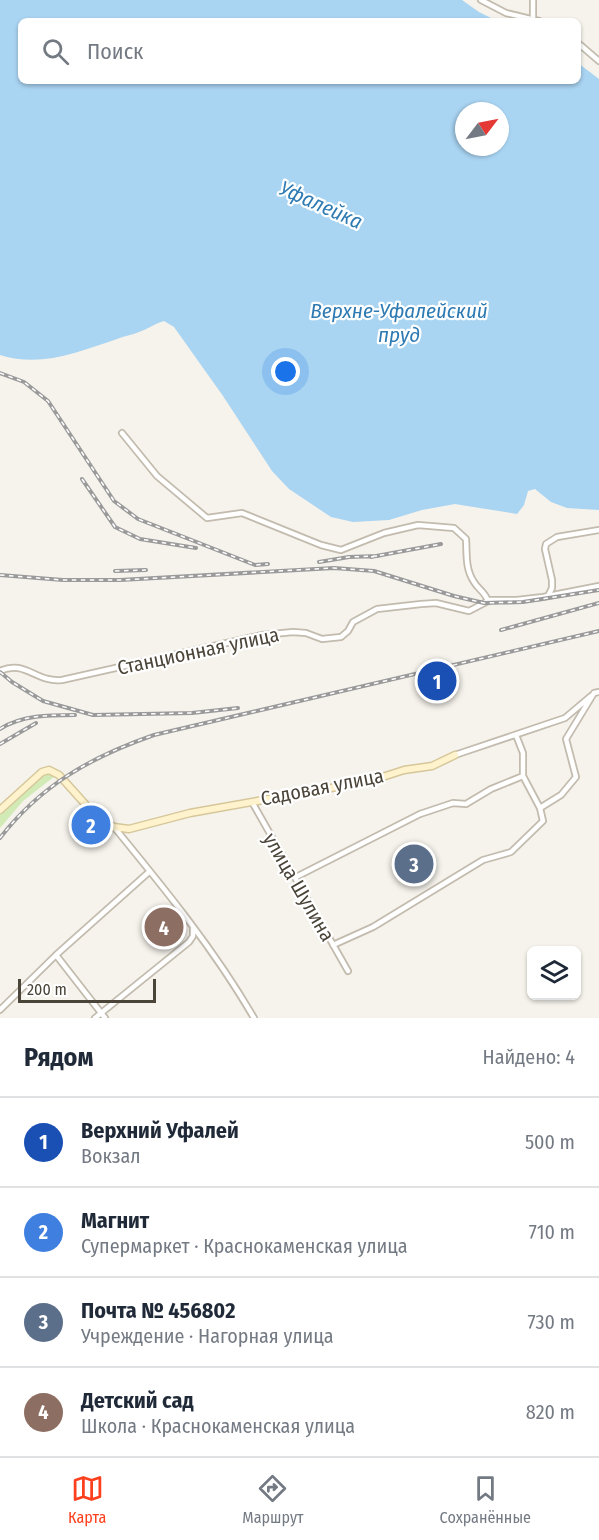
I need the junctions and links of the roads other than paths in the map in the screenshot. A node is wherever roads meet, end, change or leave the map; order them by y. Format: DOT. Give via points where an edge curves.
graph roads {
  1 [pos="481,0"];
  2 [pos="533,0"];
  3 [pos="528,18"];
  4 [pos="536,18"];
  5 [pos="581,46"];
  6 [pos="599,61"];
  7 [pos="122,433"];
  8 [pos="599,530"];
  9 [pos="599,586"];
  10 [pos="549,594"];
  11 [pos="488,601"];
  12 [pos="0,671"];
  13 [pos="597,692"];
  14 [pos="516,735"];
  15 [pos="455,755"];
  16 [pos="523,777"];
  17 [pos="252,802"];
  18 [pos="540,807"];
  19 [pos="0,810"];
  20 [pos="114,827"];
  21 [pos="149,872"];
  22 [pos="296,877"];
  23 [pos="193,927"];
  24 [pos="333,945"];
  25 [pos="56,956"];
  26 [pos="348,971"];
  27 [pos="0,1010"];
  28 [pos="101,1013"];
  29 [pos="95,1018"];
  30 [pos="105,1018"];
  31 [pos="254,1018"];
  1 -- 3 [label="street"];
  2 -- 4 [label="street"];
  5 -- 6 [label="street"];
  7 -- 11 [label="street" via="157,476 207,518 242,513 341,550 418,525 454,528 466,539 467,565"];
  8 -- 10 [label="street" via="550,540 544,549 552,580"];
  9 -- 10 [label="street, Станционная улица"];
  10 -- 11 [label="street, Станционная улица"];
  11 -- 12 [label="street, Станционная улица" via="469,611 436,603 377,609 353,622 341,637 322,639 292,632 262,635 62,681 46,680 14,666"];
  13 -- 14 [label="street, Садовая улица" via="565,718"];
  13 -- 18 [label="street" via="566,739 576,777 561,795"];
  14 -- 15 [label="street, Садовая улица"];
  14 -- 16 [label="street" via="523,753"];
  15 -- 17 [label="street, Садовая улица" via="432,766 370,781"];
  16 -- 18 [label="street"];
  16 -- 22 [label="street" via="466,804 453,803 420,814"];
  17 -- 20 [label="street, Садовая улица" via="129,829"];
  17 -- 22 [label="street, улица Шулина"];
  18 -- 24 [label="street" via="543,821 512,852 483,860 373,927"];
  19 -- 20 [label="street" via="49,770 59,775 95,815"];
  20 -- 21 [label="street"];
  21 -- 23 [label="street"];
  21 -- 25 [label="street"];
  22 -- 24 [label="street, улица Шулина"];
  23 -- 28 [label="street" via="189,942"];
  23 -- 31 [label="street" via="231,978"];
  24 -- 26 [label="street, улица Шулина"];
  25 -- 27 [label="street"];
  25 -- 28 [label="street"];
  28 -- 29 [label="street"];
  28 -- 30 [label="street"];
}
